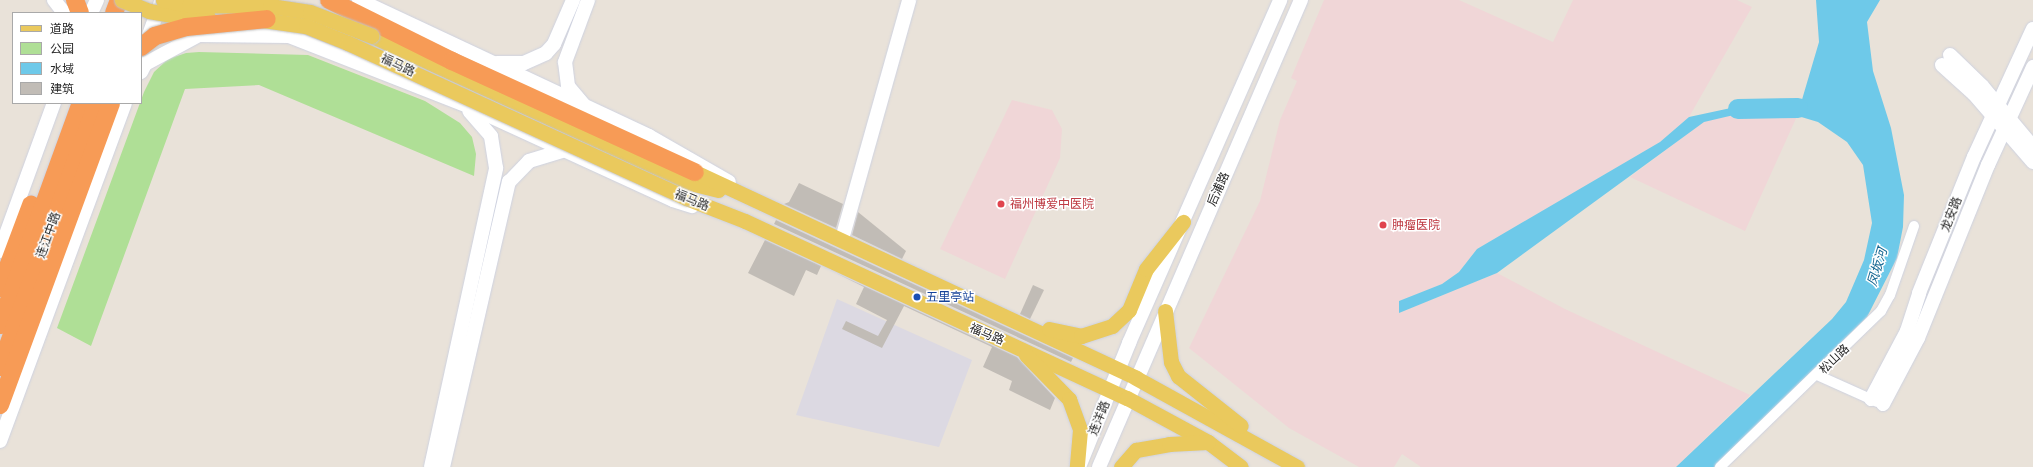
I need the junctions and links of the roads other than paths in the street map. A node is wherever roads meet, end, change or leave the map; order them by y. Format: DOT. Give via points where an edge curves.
graph roads {
  1 [pos="54,0"];
  2 [pos="75,0"];
  3 [pos="96,0"];
  4 [pos="120,0"];
  5 [pos="134,0"];
  6 [pos="162,0"];
  7 [pos="250,0"];
  8 [pos="278,0"];
  9 [pos="329,0"];
  10 [pos="359,0"];
  11 [pos="573,0"];
  12 [pos="588,0"];
  13 [pos="909,0"];
  14 [pos="1280,0"];
  15 [pos="1301,0"];
  16 [pos="219,7"];
  17 [pos="63,12"];
  18 [pos="80,12"];
  19 [pos="91,12"];
  20 [pos="114,12"];
  21 [pos="130,12"];
  22 [pos="267,19"];
  23 [pos="2033,29"];
  24 [pos="296,39"];
  25 [pos="142,46"];
  26 [pos="142,53"];
  27 [pos="1946,60"];
  28 [pos="488,62"];
  29 [pos="2033,67"];
  30 [pos="142,70"];
  31 [pos="54,104"];
  32 [pos="69,104"];
  33 [pos="81,104"];
  34 [pos="97,104"];
  35 [pos="120,104"];
  36 [pos="462,104"];
  37 [pos="1995,111"];
  38 [pos="597,113"];
  39 [pos="2007,124"];
  40 [pos="2033,147"];
  41 [pos="564,150"];
  42 [pos="2033,162"];
  43 [pos="696,172"];
  44 [pos="754,198"];
  45 [pos="745,221"];
  46 [pos="1183,222"];
  47 [pos="1914,226"];
  48 [pos="842,239"];
  49 [pos="0,251"];
  50 [pos="0,288"];
  51 [pos="1164,311"];
  52 [pos="1007,317"];
  53 [pos="0,325"];
  54 [pos="1020,348"];
  55 [pos="0,366"];
  56 [pos="1119,370"];
  57 [pos="1817,375"];
  58 [pos="1136,378"];
  59 [pos="1110,390"];
  60 [pos="1127,398"];
  61 [pos="1877,402"];
  62 [pos="0,404"];
  63 [pos="0,441"];
  64 [pos="1208,442"];
  65 [pos="1276,453"];
  66 [pos="431,467"];
  67 [pos="443,467"];
  68 [pos="1078,467"];
  69 [pos="1099,467"];
  70 [pos="1120,467"];
  71 [pos="1241,467"];
  72 [pos="1297,467"];
  73 [pos="1720,467"];
  1 -- 17 [label="main road"];
  2 -- 18 [label="highway"];
  3 -- 19 [label="main road"];
  4 -- 16 [label="main road, 福马路, bridge" via="149,10 189,18"];
  4 -- 20 [label="highway"];
  5 -- 21 [label="highway"];
  6 -- 16 [label="main road, 福马路, bridge"];
  6 -- 26 [label="main road"];
  7 -- 16 [label="highway" via="243,8"];
  8 -- 24 [label="main road"];
  9 -- 43 [label="highway" via="452,61"];
  10 -- 28 [label="main road"];
  11 -- 28 [label="main road" via="554,44 546,53 524,63"];
  12 -- 38 [label="main road" via="569,47 565,70 568,86 575,98"];
  13 -- 48 [label="main road"];
  14 -- 46 [label="main road, 后浦路"];
  15 -- 51 [label="main road, 后浦路"];
  16 -- 22 [label="main road, 福马路, bridge"];
  16 -- 44 [label="main road, 福马路, bridge" via="270,6 310,12 372,36 690,183"];
  22 -- 25 [label="highway, bridge" via="186,27 155,36"];
  22 -- 45 [label="main road, 福马路, bridge" via="306,26 348,43 686,198"];
  23 -- 37 [label="main road, 龙安路"];
  24 -- 30 [label="main road" via="289,36 199,35 145,64"];
  24 -- 36 [label="main road"];
  27 -- 37 [label="main road"];
  28 -- 38 [label="main road"];
  29 -- 39 [label="main road, 龙安路"];
  31 -- 49 [label="main road"];
  32 -- 50 [label="highway"];
  33 -- 53 [label="highway, 连江中路"];
  34 -- 55 [label="highway, 连江中路"];
  35 -- 62 [label="highway"];
  35 -- 63 [label="main road"];
  36 -- 41 [label="main road"];
  36 -- 66 [label="main road" via="491,136 496,168"];
  37 -- 39 [label="main road"];
  37 -- 61 [label="main road, 龙安路" via="1919,293 1907,331"];
  38 -- 44 [label="main road" via="678,151"];
  39 -- 40 [label="main road"];
  39 -- 42 [label="main road"];
  39 -- 61 [label="main road, 龙安路" via="1918,338"];
  41 -- 45 [label="main road" via="673,200"];
  41 -- 67 [label="main road" via="529,161 509,182"];
  43 -- 44 [label="main road, 福马路"];
  44 -- 48 [label="main road, 福马路"];
  45 -- 54 [label="main road, 福马路" via="959,323"];
  46 -- 52 [label="main road" via="1146,269 1129,310 1108,328 1095,334 1074,335"];
  46 -- 56 [label="main road, 后浦路"];
  47 -- 57 [label="street, 松山路" via="1884,307"];
  48 -- 52 [label="main road, 福马路"];
  51 -- 58 [label="main road, 后浦路"];
  51 -- 65 [label="main road" via="1171,362 1178,376"];
  52 -- 56 [label="main road, 福马路"];
  54 -- 59 [label="main road, 福马路"];
  54 -- 68 [label="main road" via="1069,400 1080,430"];
  56 -- 58 [label="main road, 福马路"];
  56 -- 59 [label="main road, 连洋路"];
  57 -- 61 [label="street"];
  57 -- 73 [label="street, 松山路"];
  58 -- 60 [label="main road, 连洋路"];
  58 -- 65 [label="main road, 福马路"];
  59 -- 60 [label="main road, 福马路"];
  59 -- 68 [label="main road, 连洋路"];
  60 -- 64 [label="main road, 福马路"];
  60 -- 69 [label="main road, 连洋路"];
  64 -- 70 [label="main road" via="1169,444 1136,450"];
  64 -- 71 [label="main road, 福马路"];
  65 -- 72 [label="main road, 福马路"];
}
